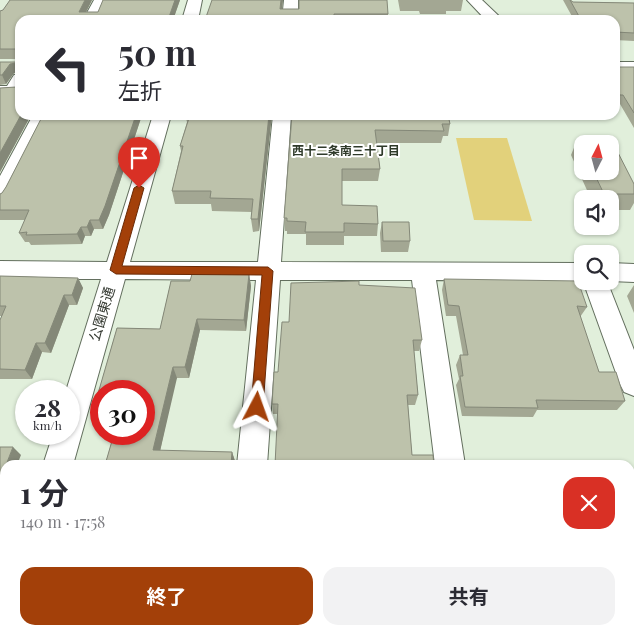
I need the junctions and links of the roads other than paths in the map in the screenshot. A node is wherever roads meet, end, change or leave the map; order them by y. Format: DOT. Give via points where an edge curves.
graph roads {
  1 [pos="101,0"];
  2 [pos="195,0"];
  3 [pos="291,0"];
  4 [pos="474,0"];
  5 [pos="94,15"];
  6 [pos="191,15"];
  7 [pos="290,15"];
  8 [pos="490,15"];
  9 [pos="620,67"];
  10 [pos="634,67"];
  11 [pos="15,83"];
  12 [pos="0,90"];
  13 [pos="39,120"];
  14 [pos="161,120"];
  15 [pos="282,120"];
  16 [pos="0,196"];
  17 [pos="0,270"];
  18 [pos="116,270"];
  19 [pos="268,271"];
  20 [pos="423,271"];
  21 [pos="574,272"];
  22 [pos="619,272"];
  23 [pos="634,272"];
  24 [pos="598,290"];
  25 [pos="634,384"];
  26 [pos="80,390"];
  27 [pos="64,445"];
  28 [pos="59,460"];
  29 [pos="252,460"];
  30 [pos="449,460"];
  1 -- 5 [label="street"];
  2 -- 6 [label="street"];
  3 -- 7 [label="street"];
  4 -- 8 [label="street"];
  9 -- 10 [label="street"];
  11 -- 12 [label="street" via="13,91"];
  13 -- 16 [label="street"];
  14 -- 18 [label="street, 公園東通"];
  15 -- 19 [label="street"];
  17 -- 18 [label="street"];
  18 -- 19 [label="street"];
  18 -- 26 [label="street, 公園東通"];
  19 -- 20 [label="street"];
  19 -- 29 [label="street"];
  20 -- 21 [label="street"];
  20 -- 30 [label="street"];
  22 -- 23 [label="street"];
  24 -- 25 [label="street"];
  27 -- 28 [label="street"];
}
